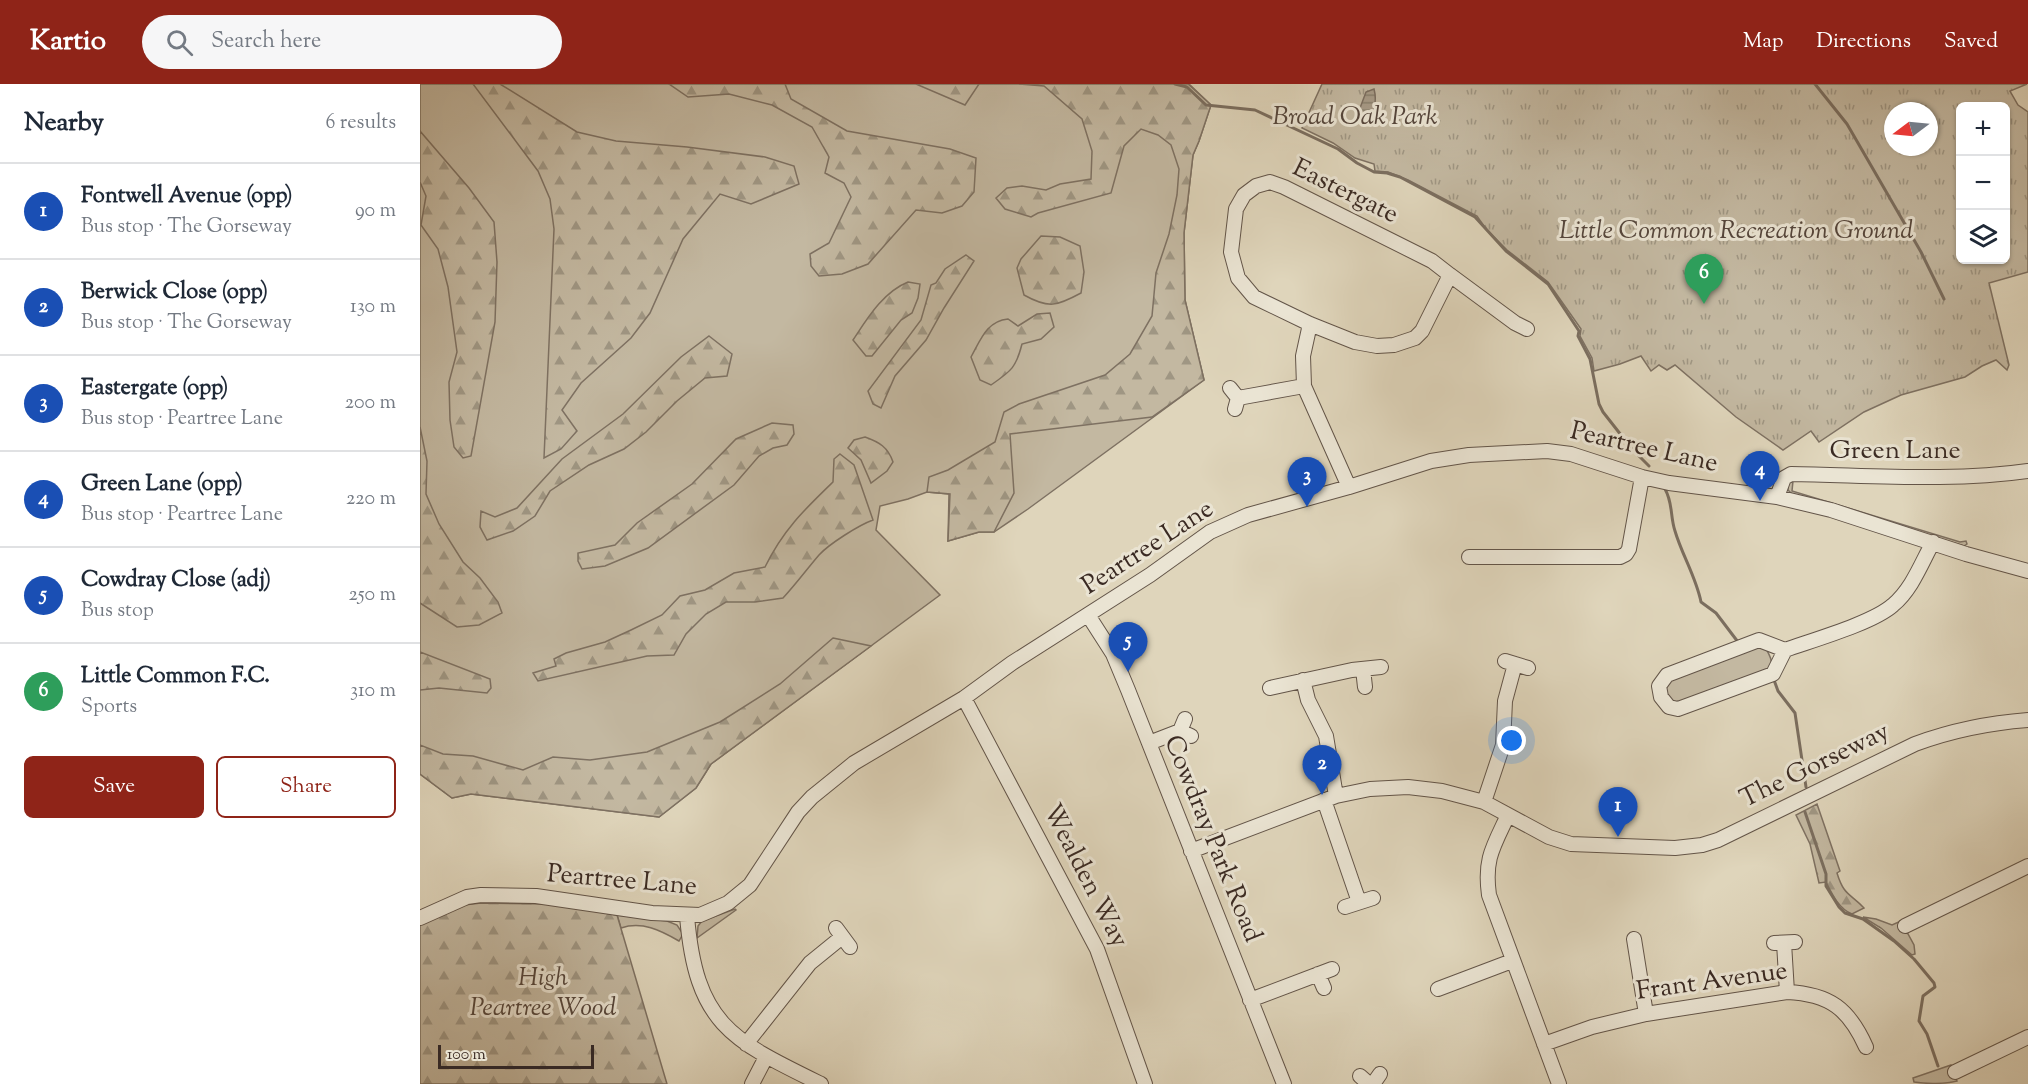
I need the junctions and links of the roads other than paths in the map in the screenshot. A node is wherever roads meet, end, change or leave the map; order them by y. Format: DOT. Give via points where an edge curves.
graph roads {
  1 [pos="1450,276"];
  2 [pos="1310,324"];
  3 [pos="1517,329"];
  4 [pos="1304,386"];
  5 [pos="1234,399"];
  6 [pos="2028,471"];
  7 [pos="1642,477"];
  8 [pos="1349,487"];
  9 [pos="1777,497"];
  10 [pos="1933,542"];
  11 [pos="1469,557"];
  12 [pos="2028,571"];
  13 [pos="1088,615"];
  14 [pos="1785,650"];
  15 [pos="1516,665"];
  16 [pos="1381,667"];
  17 [pos="1363,669"];
  18 [pos="1303,680"];
  19 [pos="1365,687"];
  20 [pos="1270,688"];
  21 [pos="964,698"];
  22 [pos="2028,720"];
  23 [pos="1185,729"];
  24 [pos="1149,743"];
  25 [pos="1330,798"];
  26 [pos="1484,802"];
  27 [pos="1508,815"];
  28 [pos="1191,851"];
  29 [pos="2028,866"];
  30 [pos="1373,898"];
  31 [pos="1359,902"];
  32 [pos="1345,907"];
  33 [pos="687,916"];
  34 [pos="420,918"];
  35 [pos="1905,926"];
  36 [pos="843,937"];
  37 [pos="1633,939"];
  38 [pos="1785,943"];
  39 [pos="1512,961"];
  40 [pos="1332,969"];
  41 [pos="1318,974"];
  42 [pos="1324,988"];
  43 [pos="1448,990"];
  44 [pos="1787,992"];
  45 [pos="1250,1000"];
  46 [pos="1646,1014"];
  47 [pos="2028,1037"];
  48 [pos="746,1044"];
  49 [pos="1544,1044"];
  50 [pos="1866,1047"];
  51 [pos="766,1057"];
  52 [pos="1955,1072"];
  53 [pos="752,1084"];
  54 [pos="821,1084"];
  55 [pos="1145,1084"];
  56 [pos="1284,1084"];
  57 [pos="1559,1084"];
  1 -- 2 [label="street, Eastergate" via="1422,331 1406,341 1377,346 1355,342"];
  1 -- 2 [label="street, Eastergate" via="1432,261 1284,187 1270,182 1256,186 1244,195 1236,209 1231,252 1238,278 1254,297"];
  1 -- 3 [label="street, Eastergate"];
  2 -- 4 [label="street" via="1303,356"];
  4 -- 5 [label="street"];
  4 -- 8 [label="street"];
  6 -- 9 [label="street, Green Lane" via="1938,476 1791,474 1784,478"];
  7 -- 8 [label="street, Peartree Lane" via="1594,460 1547,451 1431,461"];
  7 -- 9 [label="street, Peartree Lane"];
  7 -- 11 [label="street" via="1629,549 1620,557"];
  8 -- 13 [label="street, Peartree Lane" via="1248,515 1209,532"];
  9 -- 10 [label="street, Peartree Lane"];
  10 -- 12 [label="street, Peartree Lane"];
  10 -- 14 [label="street" via="1893,606"];
  13 -- 21 [label="street, Peartree Lane"];
  13 -- 24 [label="street, Cowdray Park Road" via="1113,654"];
  14 -- 14 [label="street" via="1759,640 1667,675 1659,686 1661,697 1669,707 1678,709 1773,674"];
  15 -- 26 [label="street" via="1506,700 1503,745"];
  16 -- 17 [label="street"];
  17 -- 18 [label="street"];
  17 -- 19 [label="street"];
  18 -- 20 [label="street"];
  18 -- 25 [label="street" via="1326,736"];
  21 -- 33 [label="street, Peartree Lane" via="855,763 793,819 742,893 716,910"];
  21 -- 55 [label="street, Wealden Way" via="1097,949"];
  22 -- 27 [label="street, The Gorseway" via="1947,732 1915,744 1702,845 1675,848 1571,844 1548,837"];
  23 -- 24 [label="street"];
  24 -- 28 [label="street, Cowdray Park Road"];
  25 -- 26 [label="street, The Gorseway" via="1371,789 1408,787"];
  25 -- 28 [label="street, The Gorseway"];
  25 -- 31 [label="street"];
  26 -- 27 [label="street, The Gorseway"];
  27 -- 39 [label="street" via="1488,857 1486,874 1489,895"];
  28 -- 45 [label="street, Cowdray Park Road"];
  29 -- 35 [label="street"];
  30 -- 31 [label="street"];
  31 -- 32 [label="street"];
  33 -- 34 [label="street, Peartree Lane" via="536,896 481,895 467,897"];
  33 -- 48 [label="street" via="690,950 700,987 724,1025"];
  36 -- 48 [label="street" via="810,963"];
  37 -- 46 [label="street"];
  38 -- 44 [label="street"];
  39 -- 43 [label="street"];
  39 -- 49 [label="street"];
  40 -- 41 [label="street"];
  41 -- 42 [label="street"];
  41 -- 45 [label="street"];
  44 -- 46 [label="street, Frant Avenue"];
  44 -- 50 [label="street, Frant Avenue" via="1820,996 1832,1002 1858,1029"];
  45 -- 56 [label="street, Cowdray Park Road"];
  46 -- 49 [label="street, Frant Avenue"];
  47 -- 52 [label="street"];
  48 -- 51 [label="street"];
  49 -- 57 [label="street"];
  51 -- 53 [label="street"];
  51 -- 54 [label="street"];
}
